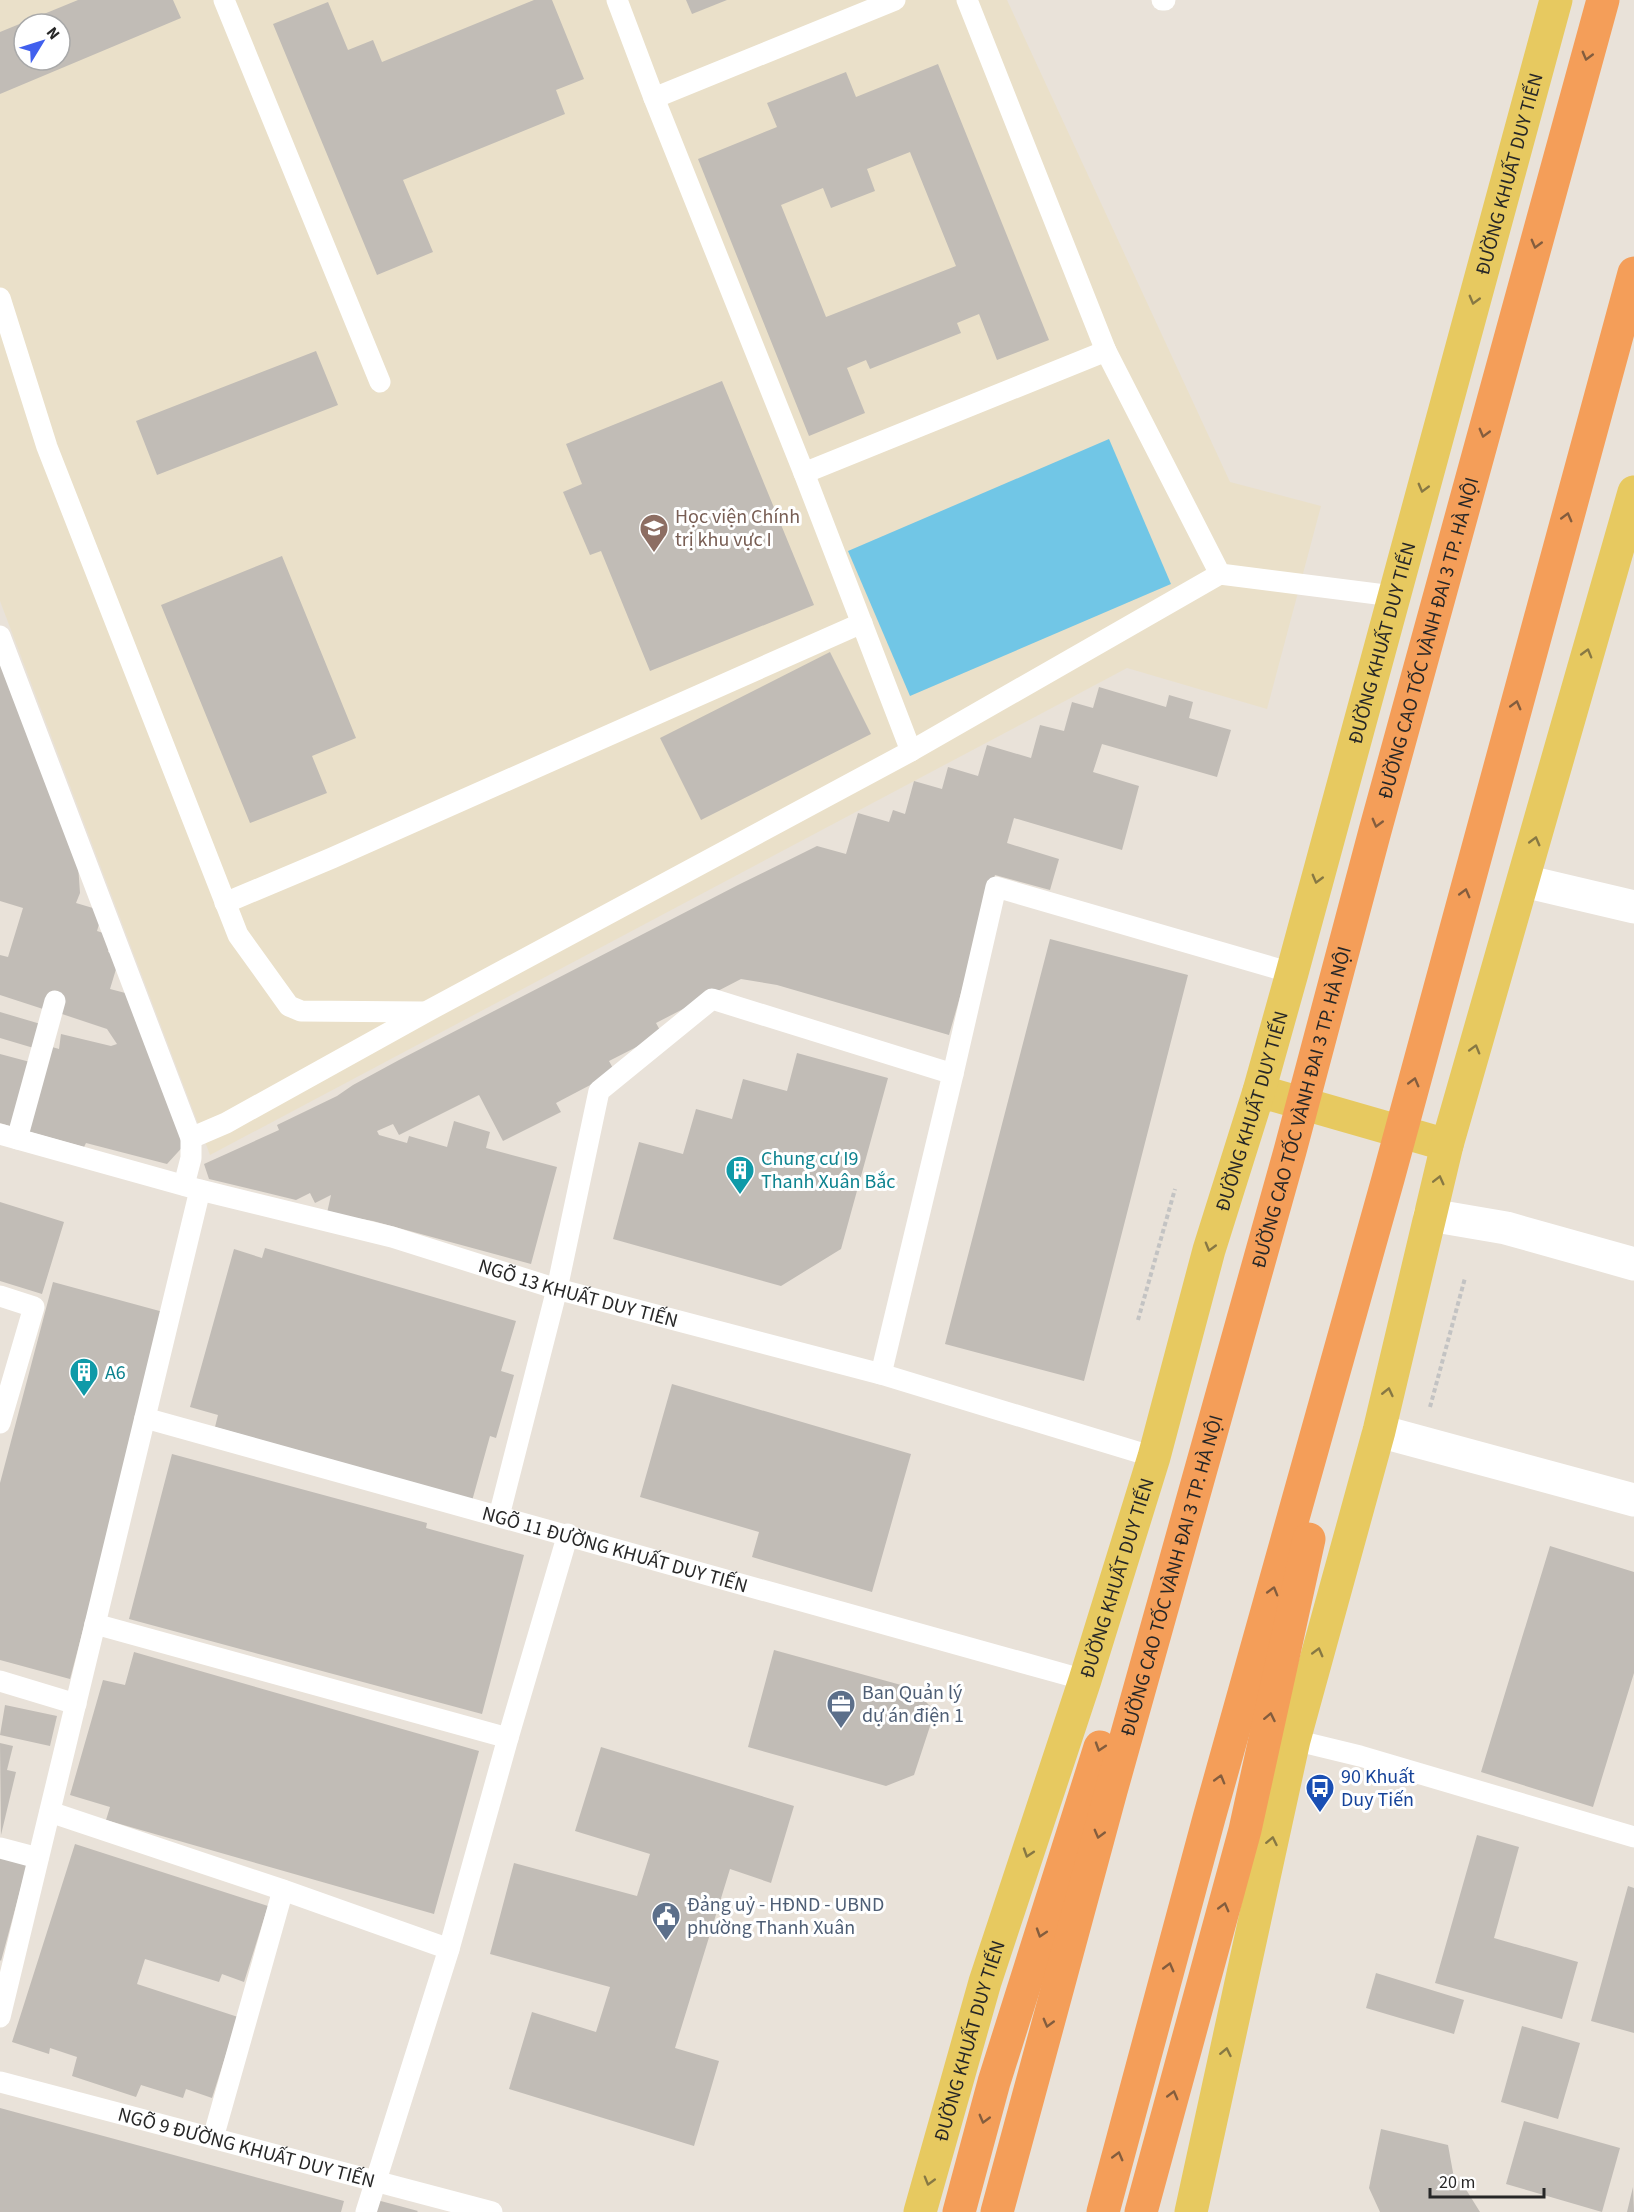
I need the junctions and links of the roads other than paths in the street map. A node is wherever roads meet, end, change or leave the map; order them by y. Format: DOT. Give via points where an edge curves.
graph roads {
  1 [pos="224,0"];
  2 [pos="617,0"];
  3 [pos="895,0"];
  4 [pos="967,0"];
  5 [pos="1556,0"];
  6 [pos="1603,0"];
  7 [pos="654,98"];
  8 [pos="1634,273"];
  9 [pos="0,298"];
  10 [pos="4,328"];
  11 [pos="1106,351"];
  12 [pos="380,382"];
  13 [pos="804,473"];
  14 [pos="1634,492"];
  15 [pos="1220,574"];
  16 [pos="1393,596"];
  17 [pos="862,623"];
  18 [pos="0,636"];
  19 [pos="911,751"];
  20 [pos="1524,881"];
  21 [pos="225,903"];
  22 [pos="1634,907"];
  23 [pos="1292,973"];
  24 [pos="55,1001"];
  25 [pos="426,1012"];
  26 [pos="953,1074"];
  27 [pos="1259,1091"];
  28 [pos="8,1137"];
  29 [pos="191,1138"];
  30 [pos="1447,1145"];
  31 [pos="1290,1151"];
  32 [pos="1388,1179"];
  33 [pos="192,1188"];
  34 [pos="1430,1215"];
  35 [pos="1634,1264"];
  36 [pos="557,1289"];
  37 [pos="0,1296"];
  38 [pos="881,1374"];
  39 [pos="145,1418"];
  40 [pos="0,1423"];
  41 [pos="1379,1431"];
  42 [pos="1154,1457"];
  43 [pos="1634,1500"];
  44 [pos="499,1516"];
  45 [pos="568,1534"];
  46 [pos="95,1624"];
  47 [pos="1085,1680"];
  48 [pos="0,1681"];
  49 [pos="76,1704"];
  50 [pos="507,1738"];
  51 [pos="1294,1740"];
  52 [pos="50,1812"];
  53 [pos="1634,1837"];
  54 [pos="0,1848"];
  55 [pos="38,1858"];
  56 [pos="283,1890"];
  57 [pos="449,1949"];
  58 [pos="1,2006"];
  59 [pos="0,2082"];
  60 [pos="213,2138"];
  61 [pos="375,2180"];
  62 [pos="366,2212"];
  63 [pos="492,2212"];
  64 [pos="920,2212"];
  65 [pos="959,2212"];
  66 [pos="997,2212"];
  67 [pos="1103,2212"];
  68 [pos="1141,2212"];
  69 [pos="1191,2212"];
  1 -- 12 [label="lane"];
  2 -- 7 [label="lane"];
  3 -- 7 [label="lane"];
  4 -- 11 [label="lane"];
  5 -- 16 [label="main road, ĐƯỜNG KHUẤT DUY TIẾN, one-way"];
  6 -- 31 [label="highway, ĐƯỜNG CAO TỐC VÀNH ĐAI 3 TP. HÀ NỘI, one-way"];
  7 -- 13 [label="lane"];
  32 -- 8 [label="highway, one-way"];
  9 -- 10 [label="lane"];
  10 -- 21 [label="lane"];
  11 -- 13 [label="lane"];
  11 -- 15 [label="lane"];
  13 -- 17 [label="lane"];
  20 -- 14 [label="main road, one-way"];
  15 -- 16 [label="lane"];
  15 -- 19 [label="lane"];
  16 -- 23 [label="main road, ĐƯỜNG KHUẤT DUY TIẾN, one-way"];
  17 -- 19 [label="lane"];
  17 -- 21 [label="lane"];
  18 -- 29 [label="lane"];
  19 -- 25 [label="lane"];
  20 -- 22 [label="street"];
  30 -- 20 [label="main road, one-way"];
  21 -- 25 [label="lane" via="238,935 289,1006 301,1011"];
  23 -- 26 [label="lane" via="996,887"];
  23 -- 27 [label="main road, ĐƯỜNG KHUẤT DUY TIẾN"];
  24 -- 28 [label="lane"];
  25 -- 29 [label="lane" via="226,1123"];
  26 -- 36 [label="lane" via="712,999 599,1091"];
  26 -- 38 [label="lane"];
  27 -- 30 [label="main road"];
  27 -- 42 [label="main road, ĐƯỜNG KHUẤT DUY TIẾN, one-way" via="1209,1250"];
  28 -- 33 [label="lane, NGÕ 13 KHUẤT DUY TIẾN"];
  29 -- 33 [label="lane"];
  34 -- 30 [label="main road, one-way"];
  31 -- 65 [label="highway, one-way" via="994,2082"];
  31 -- 66 [label="highway, ĐƯỜNG CAO TỐC VÀNH ĐAI 3 TP. HÀ NỘI, one-way"];
  67 -- 32 [label="highway, one-way"];
  68 -- 32 [label="highway, one-way" via="1245,1830"];
  33 -- 36 [label="lane, NGÕ 13 KHUẤT DUY TIẾN" via="392,1237"];
  33 -- 39 [label="lane"];
  34 -- 35 [label="street" via="1506,1228"];
  41 -- 34 [label="main road, one-way"];
  36 -- 38 [label="lane, NGÕ 13 KHUẤT DUY TIẾN"];
  36 -- 44 [label="lane"];
  37 -- 40 [label="lane" via="34,1307"];
  38 -- 42 [label="lane, NGÕ 13 KHUẤT DUY TIẾN"];
  39 -- 44 [label="lane, NGÕ 11 ĐƯỜNG KHUẤT DUY TIẾN"];
  39 -- 46 [label="lane"];
  41 -- 43 [label="street"];
  51 -- 41 [label="main road, one-way"];
  42 -- 47 [label="main road, ĐƯỜNG KHUẤT DUY TIẾN"];
  44 -- 45 [label="lane, NGÕ 11 ĐƯỜNG KHUẤT DUY TIẾN"];
  45 -- 47 [label="lane, NGÕ 11 ĐƯỜNG KHUẤT DUY TIẾN"];
  45 -- 50 [label="lane"];
  46 -- 49 [label="lane"];
  46 -- 50 [label="lane"];
  47 -- 64 [label="main road, ĐƯỜNG KHUẤT DUY TIẾN, one-way" via="985,1982"];
  48 -- 49 [label="lane"];
  49 -- 52 [label="lane"];
  50 -- 57 [label="lane"];
  51 -- 53 [label="lane"];
  69 -- 51 [label="main road, one-way"];
  52 -- 55 [label="lane"];
  52 -- 56 [label="lane"];
  54 -- 55 [label="lane"];
  55 -- 58 [label="lane"];
  56 -- 57 [label="lane"];
  56 -- 60 [label="lane"];
  57 -- 61 [label="lane"];
  59 -- 60 [label="lane, NGÕ 9 ĐƯỜNG KHUẤT DUY TIẾN"];
  60 -- 61 [label="lane, NGÕ 9 ĐƯỜNG KHUẤT DUY TIẾN"];
  61 -- 62 [label="lane"];
  61 -- 63 [label="lane, NGÕ 9 ĐƯỜNG KHUẤT DUY TIẾN"];
}
